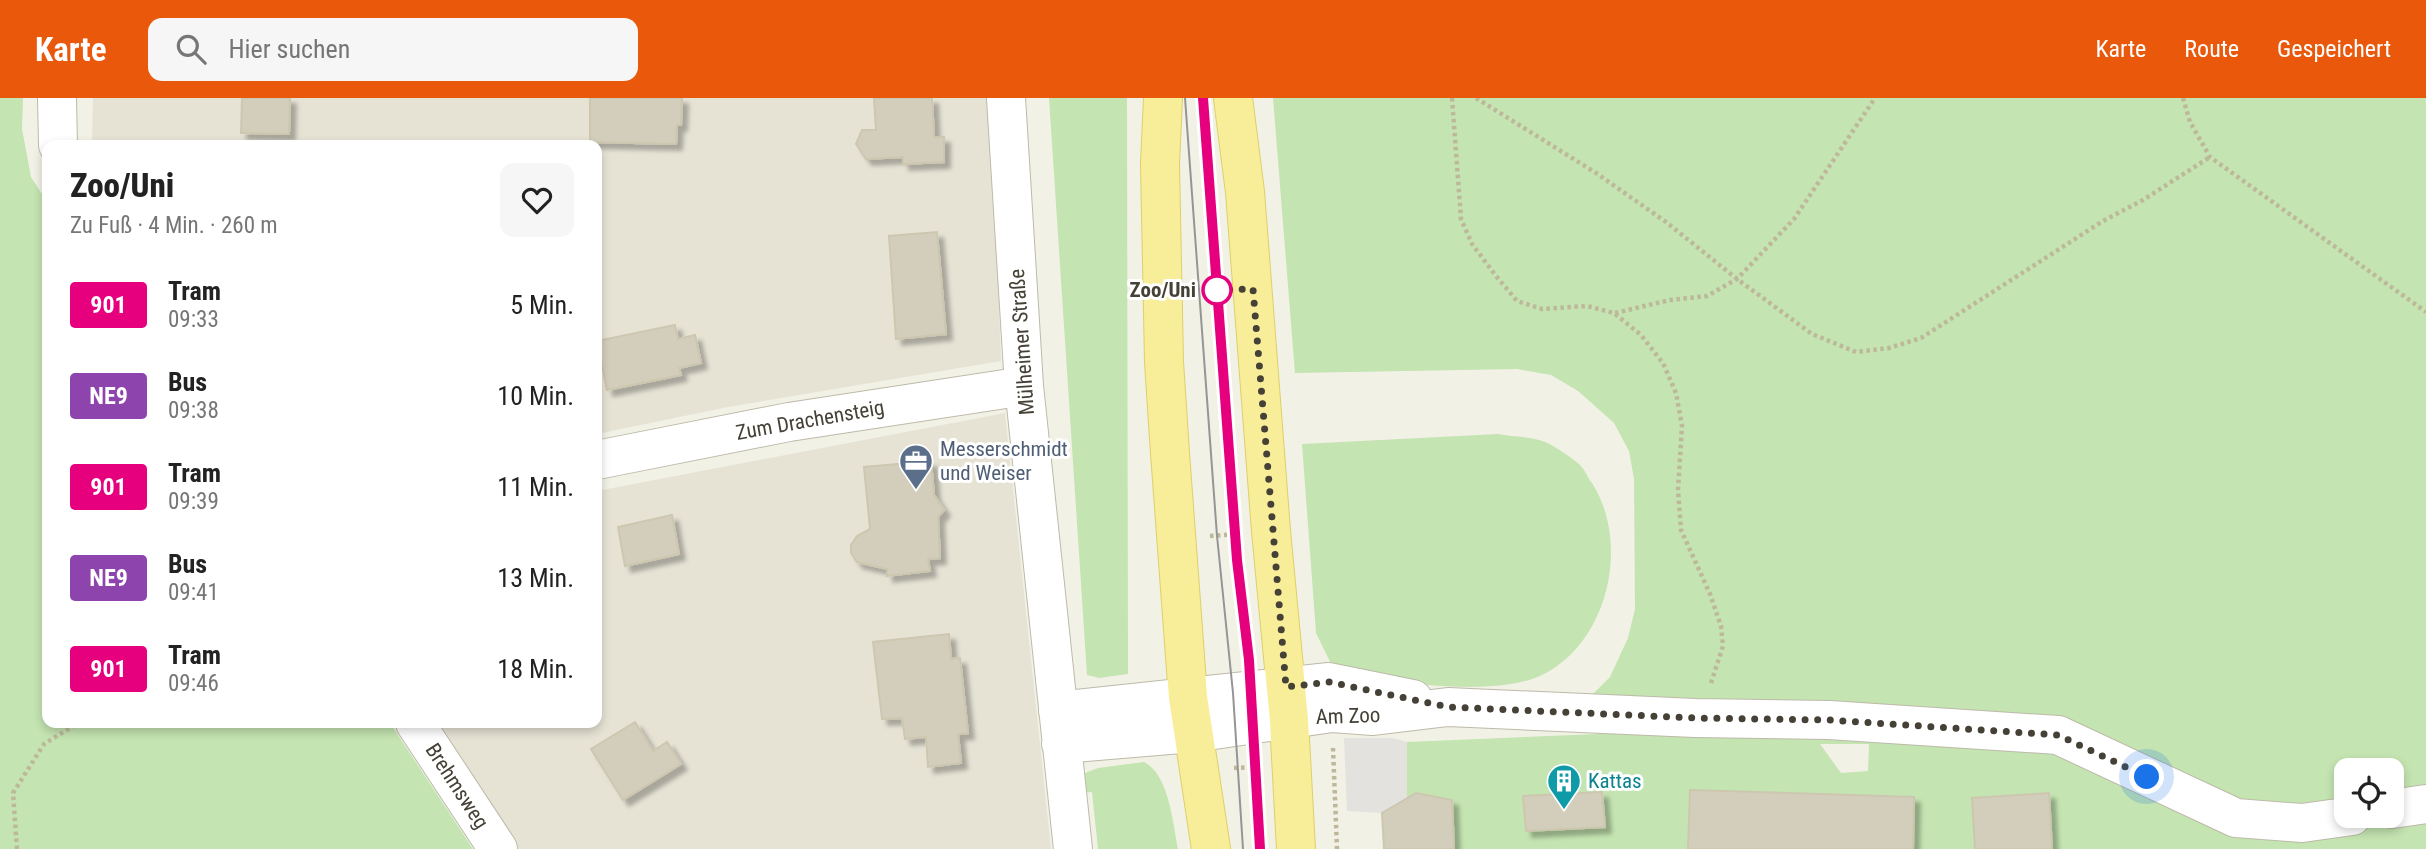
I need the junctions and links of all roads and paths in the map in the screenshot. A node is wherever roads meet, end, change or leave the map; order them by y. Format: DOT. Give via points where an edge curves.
graph roads {
  1 [pos="57,98"];
  2 [pos="1006,98"];
  3 [pos="1163,98"];
  4 [pos="1233,98"];
  5 [pos="1452,98"];
  6 [pos="1476,98"];
  7 [pos="1875,98"];
  8 [pos="2183,98"];
  9 [pos="58,140"];
  10 [pos="2210,158"];
  11 [pos="1737,279"];
  12 [pos="2426,312"];
  13 [pos="1614,313"];
  14 [pos="1024,386"];
  15 [pos="602,459"];
  16 [pos="1271,531"];
  17 [pos="1176,539"];
  18 [pos="1287,703"];
  19 [pos="1190,715"];
  20 [pos="1695,718"];
  21 [pos="70,728"];
  22 [pos="418,728"];
  23 [pos="1060,728"];
  24 [pos="1334,762"];
  25 [pos="2426,804"];
  26 [pos="2404,807"];
  27 [pos="2334,819"];
  28 [pos="17,849"];
  29 [pos="498,849"];
  30 [pos="1073,849"];
  31 [pos="1211,849"];
  32 [pos="1296,849"];
  33 [pos="1337,849"];
  1 -- 9 [label="street"];
  2 -- 14 [label="street, Mülheimer Straße"];
  3 -- 17 [label="main road" via="1164,362"];
  4 -- 16 [label="main road" via="1246,206"];
  5 -- 13 [label="path" via="1461,219 1472,244 1517,301 1542,309 1587,306"];
  6 -- 11 [label="path" via="1596,173"];
  7 -- 11 [label="path" via="1794,219"];
  8 -- 10 [label="path"];
  10 -- 11 [label="path" via="1921,338 1889,348 1856,352 1812,334"];
  10 -- 12 [label="path"];
  11 -- 13 [label="path" via="1707,296"];
  13 -- 20 [label="path" via="1641,335 1662,363 1676,394 1682,426 1681,530 1710,594 1723,646"];
  14 -- 15 [label="street, Zum Drachensteig" via="789,422"];
  14 -- 23 [label="street, Mülheimer Straße"];
  16 -- 17 [label="path"];
  16 -- 18 [label="main road"];
  17 -- 19 [label="main road"];
  18 -- 19 [label="street"];
  18 -- 20 [label="street, Am Zoo" via="1329,682 1448,707"];
  18 -- 32 [label="main road"];
  19 -- 23 [label="street"];
  19 -- 31 [label="main road"];
  20 -- 27 [label="street, Am Zoo" via="1829,720 2058,735 2236,818 2302,823"];
  21 -- 28 [label="path" via="44,744 13,793"];
  22 -- 29 [label="street, Brehmsweg"];
  23 -- 30 [label="street, Mülheimer Straße"];
  24 -- 33 [label="path"];
  25 -- 26 [label="street"];
}
